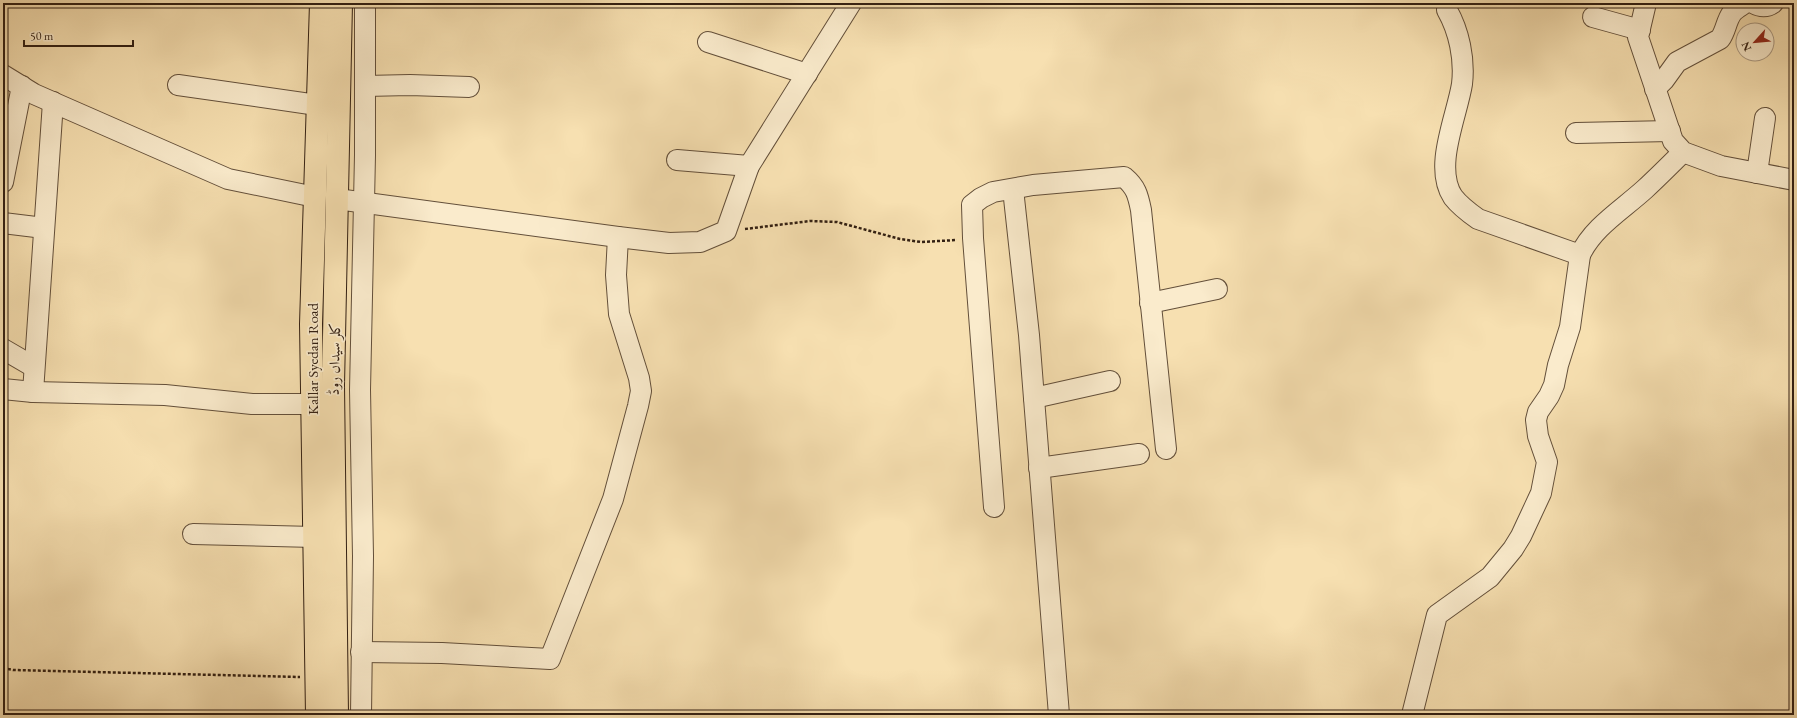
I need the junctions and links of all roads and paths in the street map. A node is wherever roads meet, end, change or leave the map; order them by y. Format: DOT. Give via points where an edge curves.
graph roads {
  1 [pos="320,3"];
  2 [pos="341,3"];
  3 [pos="365,3"];
  4 [pos="851,3"];
  5 [pos="1646,3"];
  6 [pos="1745,3"];
  7 [pos="1753,3"];
  8 [pos="1773,3"];
  9 [pos="1447,10"];
  10 [pos="1593,17"];
  11 [pos="1640,30"];
  12 [pos="708,42"];
  13 [pos="807,74"];
  14 [pos="3,75"];
  15 [pos="178,85"];
  16 [pos="22,86"];
  17 [pos="365,86"];
  18 [pos="469,87"];
  19 [pos="1655,89"];
  20 [pos="54,102"];
  21 [pos="317,105"];
  22 [pos="1765,118"];
  23 [pos="1670,131"];
  24 [pos="1576,133"];
  25 [pos="1683,152"];
  26 [pos="676,160"];
  27 [pos="749,166"];
  28 [pos="1756,173"];
  29 [pos="1794,180"];
  30 [pos="3,182"];
  31 [pos="1013,189"];
  32 [pos="315,197"];
  33 [pos="337,199"];
  34 [pos="365,203"];
  35 [pos="3,223"];
  36 [pos="44,228"];
  37 [pos="726,231"];
  38 [pos="618,237"];
  39 [pos="973,238"];
  40 [pos="1580,255"];
  41 [pos="1218,289"];
  42 [pos="1150,303"];
  43 [pos="3,349"];
  44 [pos="34,367"];
  45 [pos="1110,381"];
  46 [pos="3,389"];
  47 [pos="33,392"];
  48 [pos="1034,398"];
  49 [pos="312,404"];
  50 [pos="1166,449"];
  51 [pos="1139,454"];
  52 [pos="1039,468"];
  53 [pos="994,507"];
  54 [pos="193,534"];
  55 [pos="314,537"];
  56 [pos="361,652"];
  57 [pos="3,668"];
  58 [pos="316,677"];
  59 [pos="317,715"];
  60 [pos="337,715"];
  61 [pos="361,715"];
  62 [pos="1059,715"];
  63 [pos="1412,715"];
  1 -- 21 [label="highway, Kallar Syedan Road"];
  2 -- 33 [label="highway, کلر سیداں روڈ"];
  3 -- 17 [label="street"];
  4 -- 13 [label="street"];
  5 -- 11 [label="street"];
  6 -- 19 [label="street" via="1728,19 1725,32 1720,39 1677,62"];
  7 -- 8 [label="street" via="1766,7"];
  9 -- 40 [label="street" via="1458,35 1462,65 1462,82 1447,141 1446,177 1452,195 1465,210 1478,219"];
  10 -- 11 [label="street"];
  11 -- 19 [label="street" via="1638,37"];
  12 -- 13 [label="street"];
  13 -- 27 [label="street"];
  14 -- 16 [label="street"];
  15 -- 21 [label="street"];
  16 -- 20 [label="street"];
  16 -- 30 [label="street"];
  17 -- 18 [label="street" via="410,84"];
  17 -- 34 [label="street"];
  19 -- 23 [label="street"];
  20 -- 32 [label="street" via="228,179"];
  20 -- 36 [label="street"];
  21 -- 32 [label="highway, Kallar Syedan Road"];
  22 -- 28 [label="street"];
  23 -- 24 [label="street"];
  23 -- 25 [label="street" via="1673,141"];
  25 -- 28 [label="street" via="1721,166"];
  25 -- 40 [label="street" via="1588,239"];
  26 -- 27 [label="street"];
  27 -- 37 [label="street"];
  28 -- 29 [label="street"];
  31 -- 39 [label="street" via="993,192 972,205"];
  31 -- 42 [label="street" via="1124,177 1133,184 1138,194"];
  31 -- 48 [label="street"];
  32 -- 49 [label="highway, Kallar Syedan Road" via="311,324"];
  33 -- 34 [label="street"];
  33 -- 60 [label="highway, کلر سیداں روڈ" via="333,385"];
  34 -- 38 [label="street"];
  34 -- 56 [label="street" via="360,390 363,556"];
  35 -- 36 [label="street"];
  36 -- 44 [label="street"];
  37 -- 38 [label="street" via="700,242 669,243"];
  37 -- 39 [label="path" via="810,221 837,222 921,242"];
  38 -- 56 [label="street" via="618,314 641,391 613,499 550,659"];
  39 -- 53 [label="street"];
  40 -- 63 [label="street" via="1570,327 1554,385 1536,420 1538,436 1547,462 1541,493 1521,536 1490,577 1437,615"];
  41 -- 42 [label="street"];
  42 -- 50 [label="street"];
  43 -- 44 [label="street"];
  44 -- 47 [label="street"];
  45 -- 48 [label="street"];
  46 -- 47 [label="street"];
  47 -- 49 [label="street" via="165,395 252,404"];
  48 -- 52 [label="street"];
  49 -- 55 [label="highway, Kallar Syedan Road"];
  51 -- 52 [label="street"];
  52 -- 62 [label="street"];
  54 -- 55 [label="street"];
  55 -- 58 [label="highway, Kallar Syedan Road"];
  56 -- 61 [label="street"];
  57 -- 58 [label="path"];
  58 -- 59 [label="highway, Kallar Syedan Road"];
}
